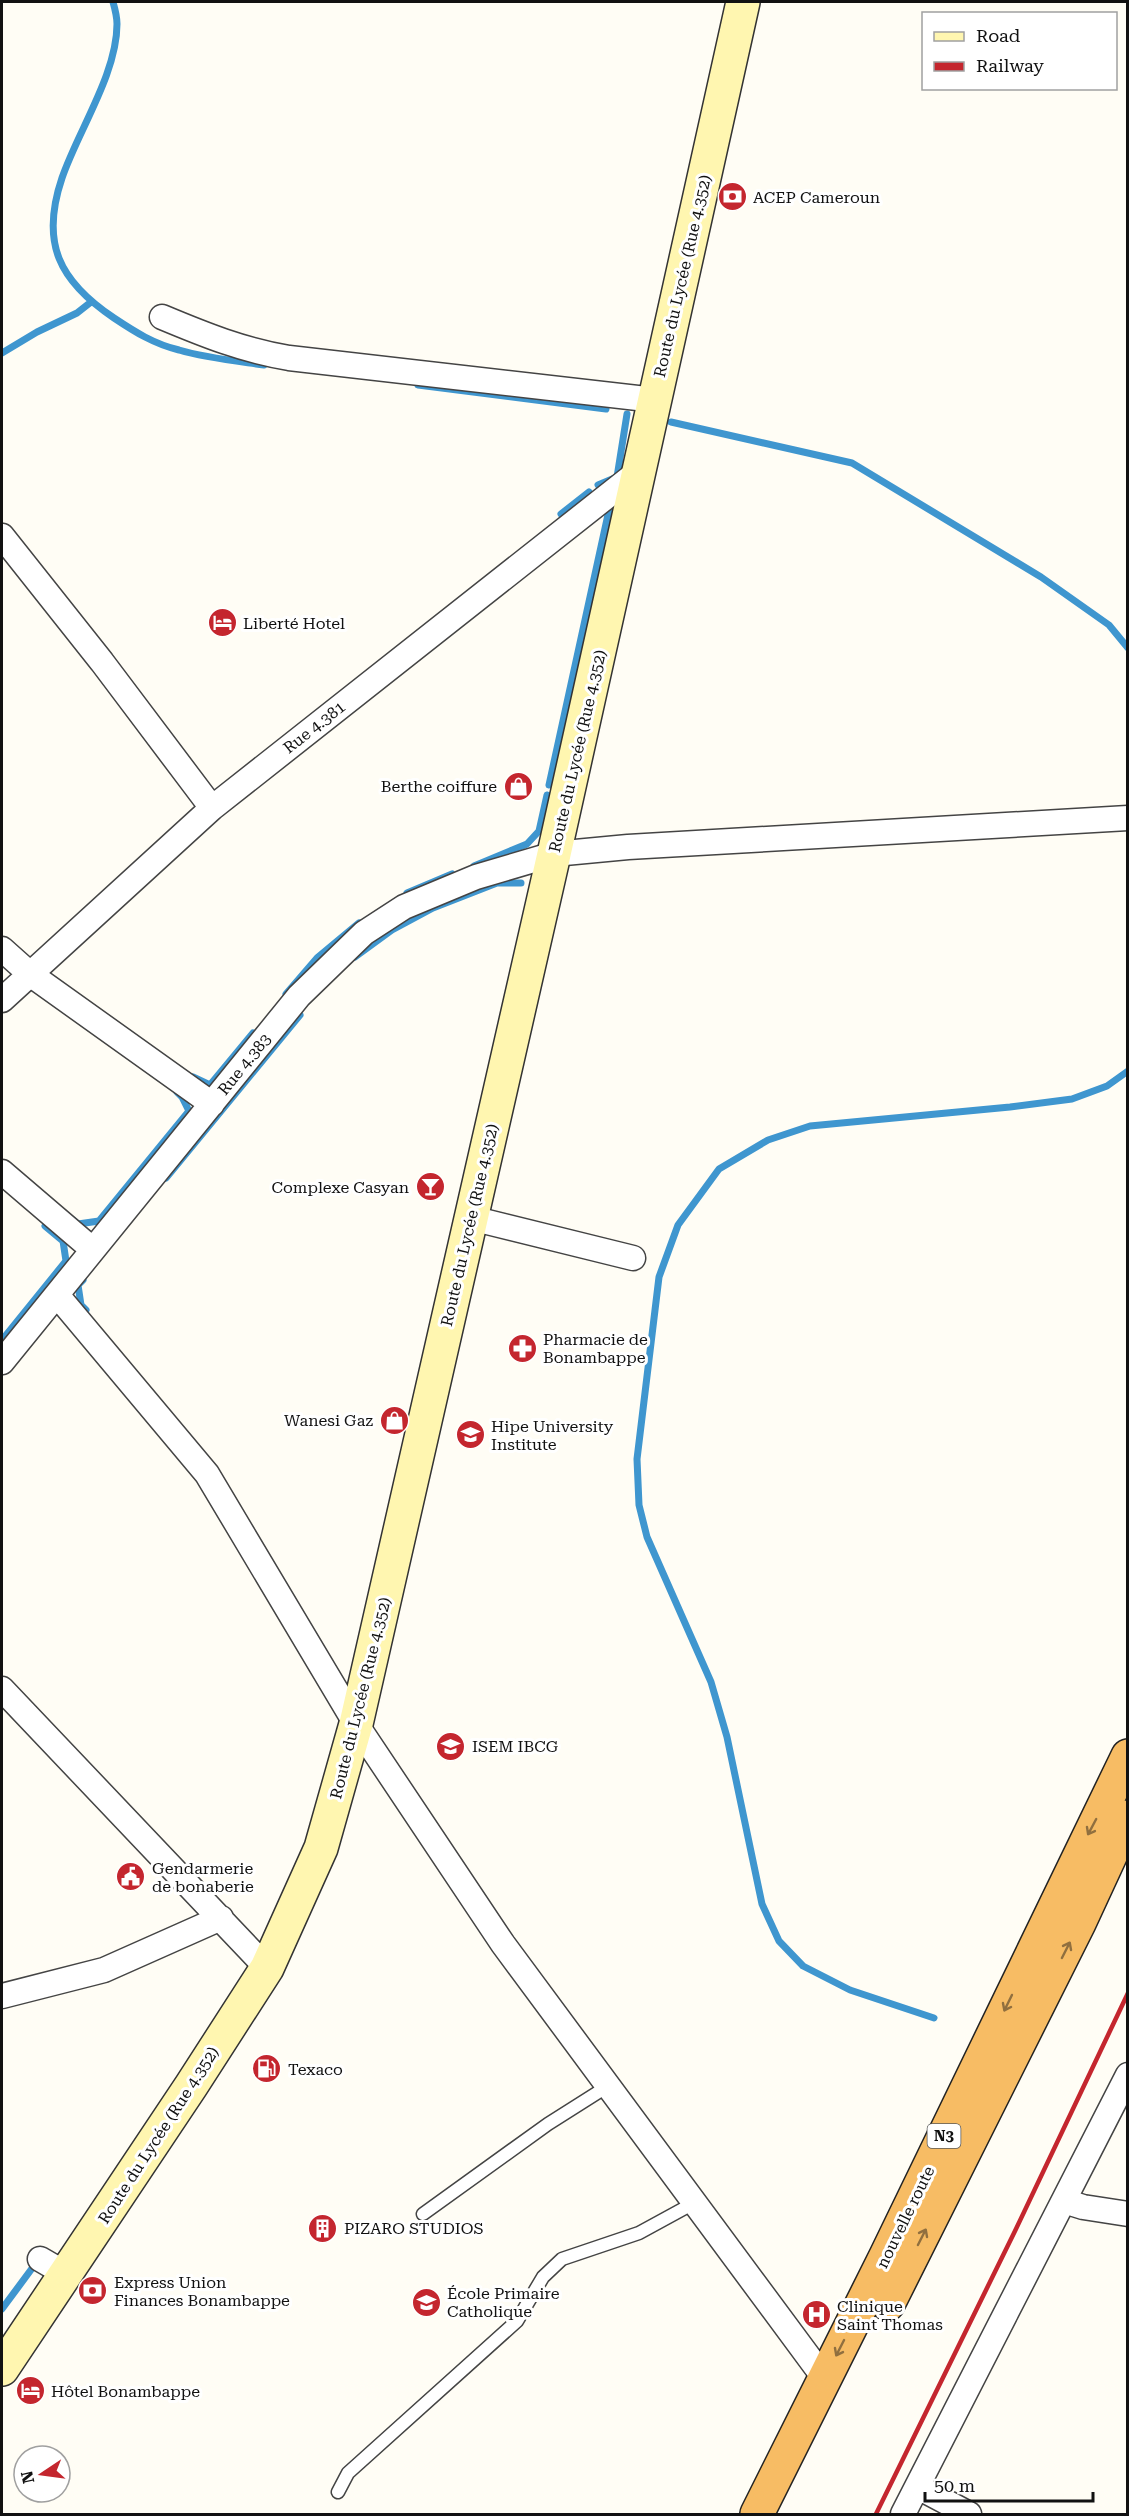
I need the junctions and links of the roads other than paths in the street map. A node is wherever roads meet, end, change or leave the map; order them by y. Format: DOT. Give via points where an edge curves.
graph roads {
  1 [pos="743,2"];
  2 [pos="162,317"];
  3 [pos="655,400"];
  4 [pos="639,471"];
  5 [pos="2,536"];
  6 [pos="212,808"];
  7 [pos="1128,818"];
  8 [pos="554,854"];
  9 [pos="2,949"];
  10 [pos="30,974"];
  11 [pos="2,1000"];
  12 [pos="212,1104"];
  13 [pos="2,1172"];
  14 [pos="471,1218"];
  15 [pos="92,1249"];
  16 [pos="633,1258"];
  17 [pos="57,1295"];
  18 [pos="2,1362"];
  19 [pos="2,1689"];
  20 [pos="356,1724"];
  21 [pos="1123,1776"];
  22 [pos="1128,1817"];
  23 [pos="221,1918"];
  24 [pos="267,1968"];
  25 [pos="2,1996"];
  26 [pos="1128,2075"];
  27 [pos="608,2086"];
  28 [pos="1064,2201"];
  29 [pos="694,2203"];
  30 [pos="423,2214"];
  31 [pos="1128,2214"];
  32 [pos="897,2261"];
  33 [pos="2,2369"];
  34 [pos="825,2379"];
  35 [pos="918,2487"];
  36 [pos="338,2492"];
  37 [pos="757,2514"];
  38 [pos="782,2514"];
  39 [pos="903,2514"];
  40 [pos="969,2514"];
  1 -- 3 [label="main road, Route du Lycée (Rue 4.352)"];
  2 -- 3 [label="street" via="223,343 289,358"];
  3 -- 4 [label="main road, Route du Lycée (Rue 4.352)"];
  4 -- 6 [label="street, Rue 4.381"];
  4 -- 8 [label="main road, Route du Lycée (Rue 4.352)"];
  5 -- 6 [label="street"];
  6 -- 10 [label="street, Rue 4.381"];
  7 -- 8 [label="street, Rue 4.383"];
  8 -- 12 [label="street, Rue 4.383" via="476,877 404,907 364,933 299,996"];
  8 -- 14 [label="main road, Route du Lycée (Rue 4.352)"];
  9 -- 10 [label="street"];
  10 -- 11 [label="street, Rue 4.381"];
  10 -- 12 [label="street"];
  12 -- 15 [label="street, Rue 4.383"];
  13 -- 15 [label="street"];
  14 -- 16 [label="street"];
  14 -- 20 [label="main road, Route du Lycée (Rue 4.352)"];
  15 -- 17 [label="street, Rue 4.383"];
  17 -- 18 [label="street, Rue 4.383"];
  17 -- 20 [label="street" via="207,1474"];
  19 -- 23 [label="street"];
  20 -- 24 [label="main road, Route du Lycée (Rue 4.352)" via="321,1848"];
  20 -- 27 [label="street" via="503,1944"];
  21 -- 32 [label="highway, nouvelle route / N3, one-way" via="1077,1857"];
  32 -- 22 [label="highway, nouvelle route / N3, one-way" via="1079,1923"];
  23 -- 24 [label="street"];
  23 -- 25 [label="street" via="104,1970"];
  24 -- 33 [label="main road, Route du Lycée (Rue 4.352)" via="252,2006 175,2129 53,2266"];
  26 -- 28 [label="street"];
  27 -- 29 [label="street"];
  27 -- 30 [label="lane"];
  28 -- 31 [label="street"];
  28 -- 35 [label="street"];
  29 -- 34 [label="street"];
  29 -- 36 [label="lane" via="639,2233 562,2259 543,2277 517,2321 348,2473"];
  32 -- 34 [label="highway, nouvelle route / N3, one-way"];
  32 -- 38 [label="highway, nouvelle route / N3"];
  34 -- 37 [label="highway, nouvelle route / N3"];
  35 -- 39 [label="street"];
  35 -- 40 [label="street"];
}
